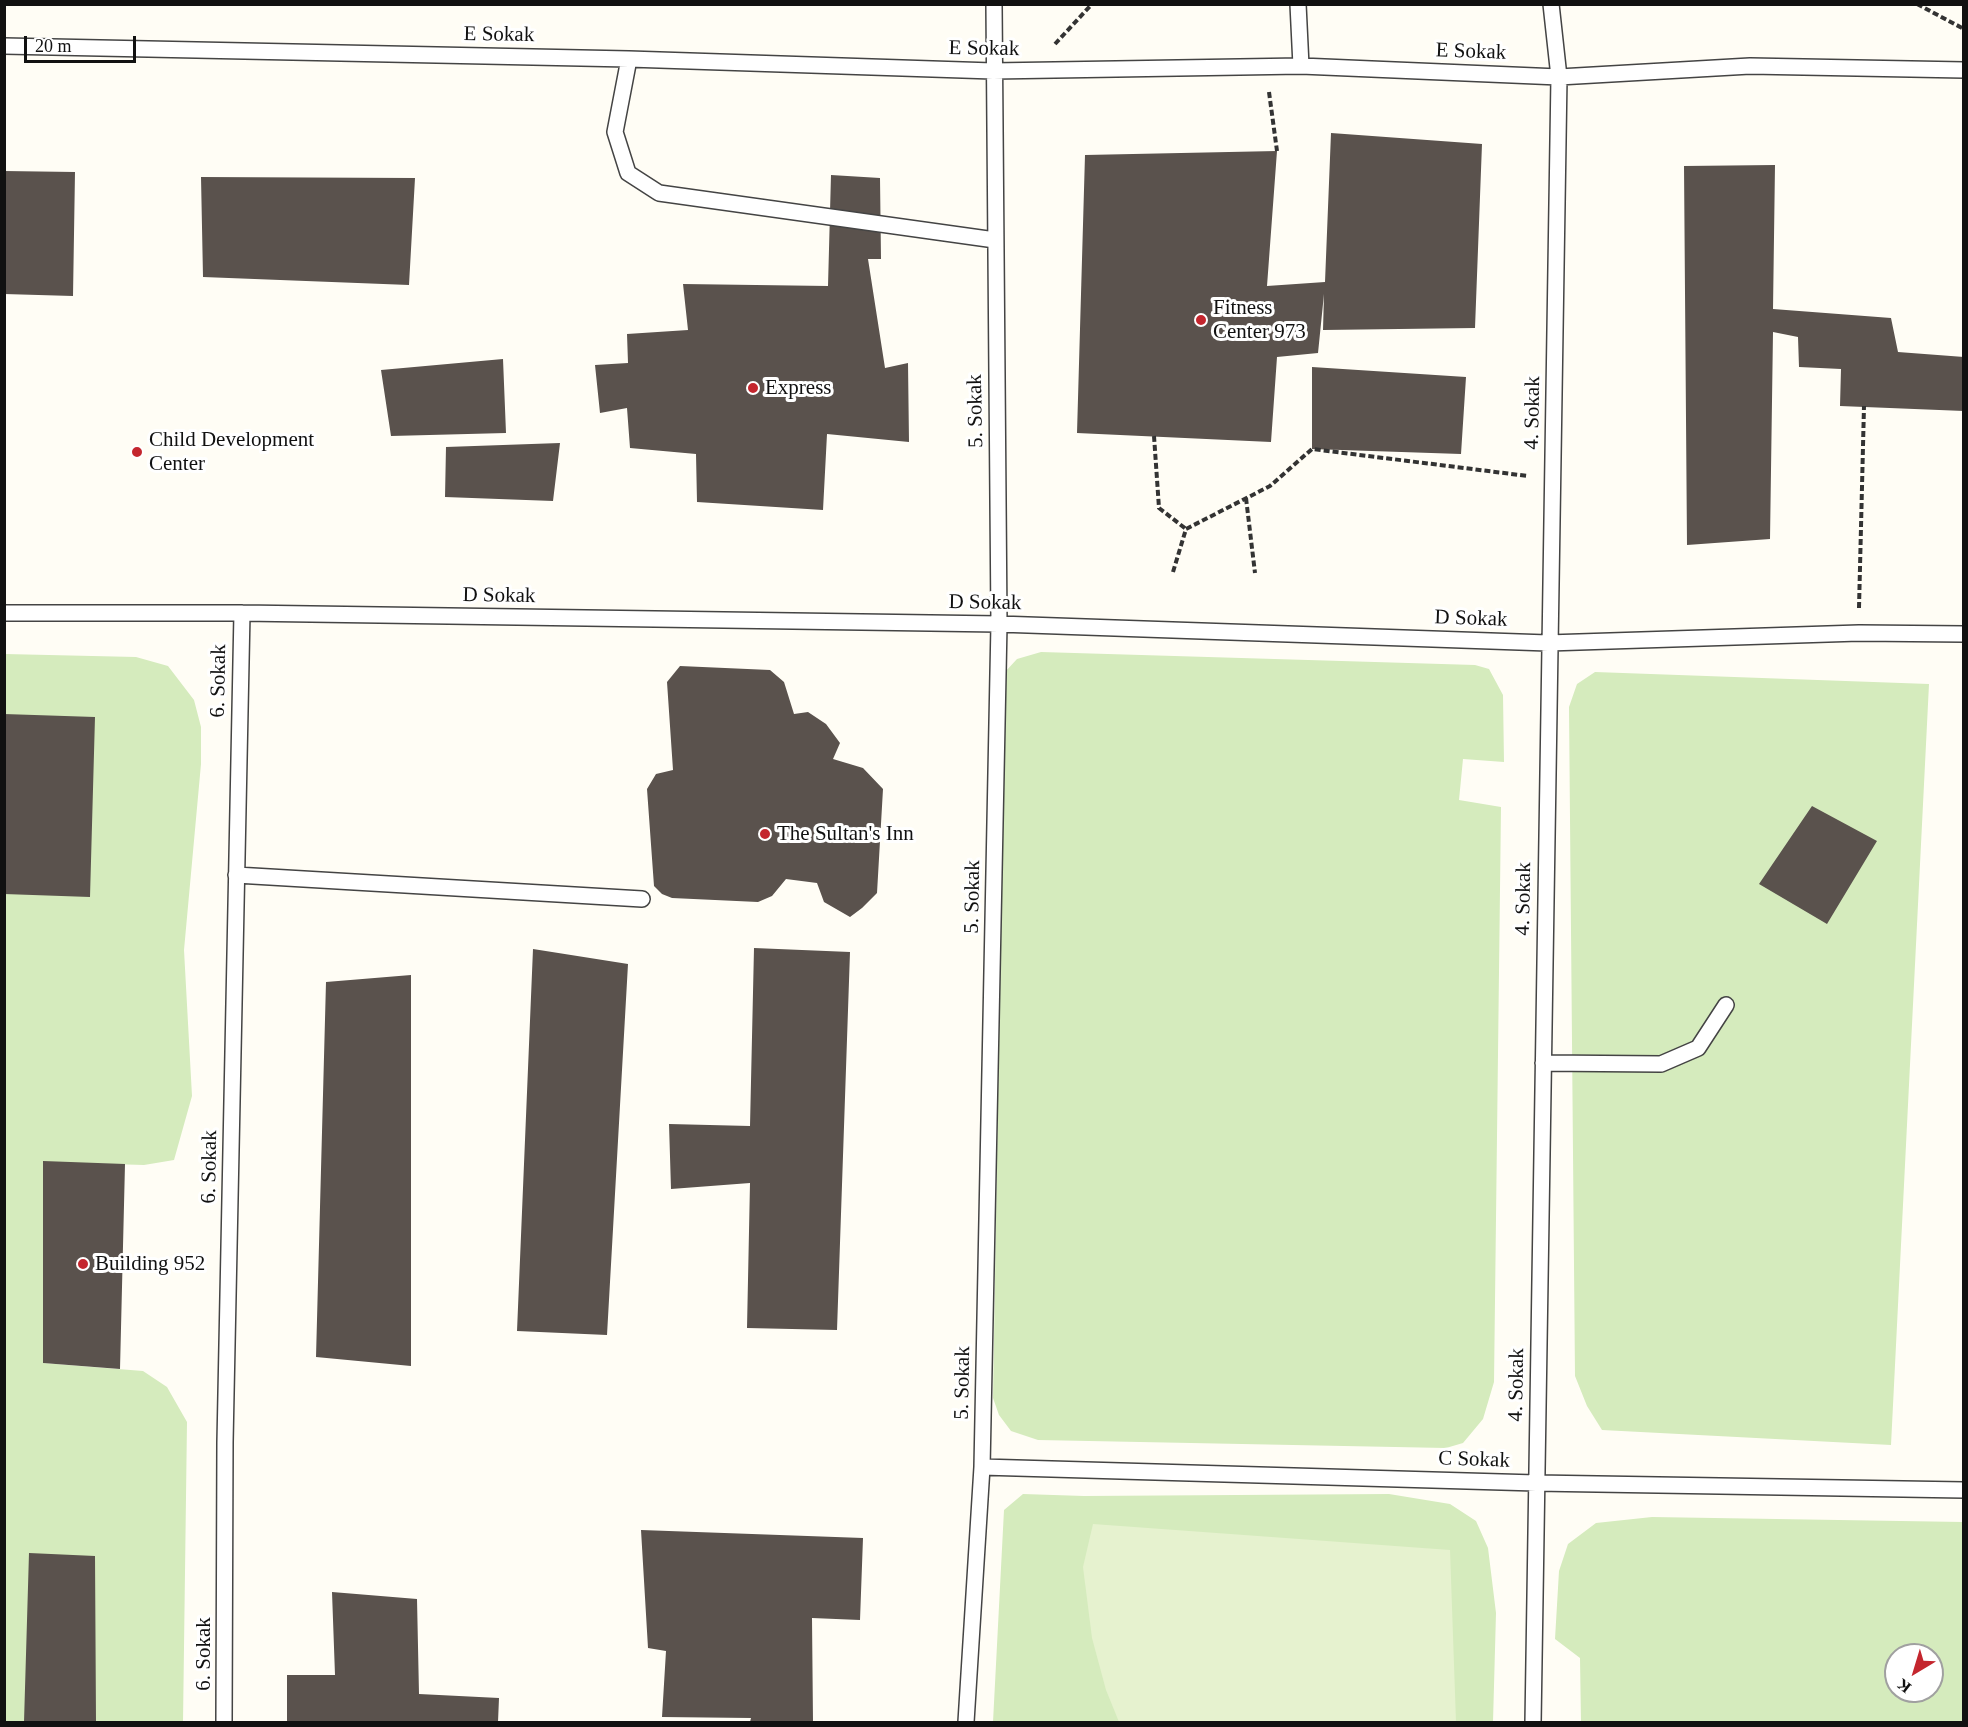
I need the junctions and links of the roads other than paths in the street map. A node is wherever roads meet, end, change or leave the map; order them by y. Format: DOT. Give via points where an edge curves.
graph roads {
  1 [pos="994,4"];
  2 [pos="1298,4"];
  3 [pos="1551,4"];
  4 [pos="4,46"];
  5 [pos="629,59"];
  6 [pos="1301,66"];
  7 [pos="1964,70"];
  8 [pos="993,71"];
  9 [pos="1559,77"];
  10 [pos="995,240"];
  11 [pos="4,613"];
  12 [pos="242,613"];
  13 [pos="999,624"];
  14 [pos="1964,634"];
  15 [pos="1548,643"];
  16 [pos="236,875"];
  17 [pos="642,899"];
  18 [pos="1726,1005"];
  19 [pos="1543,1063"];
  20 [pos="982,1467"];
  21 [pos="1536,1483"];
  22 [pos="1964,1490"];
  23 [pos="225,1722"];
  24 [pos="966,1722"];
  25 [pos="1533,1722"];
  1 -- 8 [label="lane, 5. Sokak"];
  2 -- 6 [label="lane"];
  3 -- 9 [label="lane, 4. Sokak"];
  4 -- 5 [label="lane, E Sokak"];
  5 -- 8 [label="lane, E Sokak"];
  5 -- 10 [label="lane" via="615,132 628,172 659,193"];
  6 -- 8 [label="lane, E Sokak"];
  6 -- 9 [label="lane, E Sokak"];
  7 -- 9 [label="lane, E Sokak" via="1750,66"];
  8 -- 10 [label="lane, 5. Sokak"];
  9 -- 15 [label="lane, 4. Sokak"];
  10 -- 13 [label="lane, 5. Sokak"];
  11 -- 12 [label="lane, D Sokak"];
  12 -- 13 [label="lane, D Sokak"];
  12 -- 16 [label="lane, 6. Sokak"];
  13 -- 15 [label="lane, D Sokak"];
  13 -- 20 [label="lane, 5. Sokak"];
  14 -- 15 [label="lane, D Sokak" via="1859,633"];
  15 -- 19 [label="lane, 4. Sokak"];
  16 -- 17 [label="lane"];
  16 -- 23 [label="lane, 6. Sokak" via="225,1430"];
  18 -- 19 [label="lane" via="1698,1048 1661,1064"];
  19 -- 21 [label="lane, 4. Sokak"];
  20 -- 21 [label="lane, C Sokak"];
  20 -- 24 [label="lane, 5. Sokak"];
  21 -- 22 [label="lane, C Sokak"];
  21 -- 25 [label="lane, 4. Sokak"];
}
